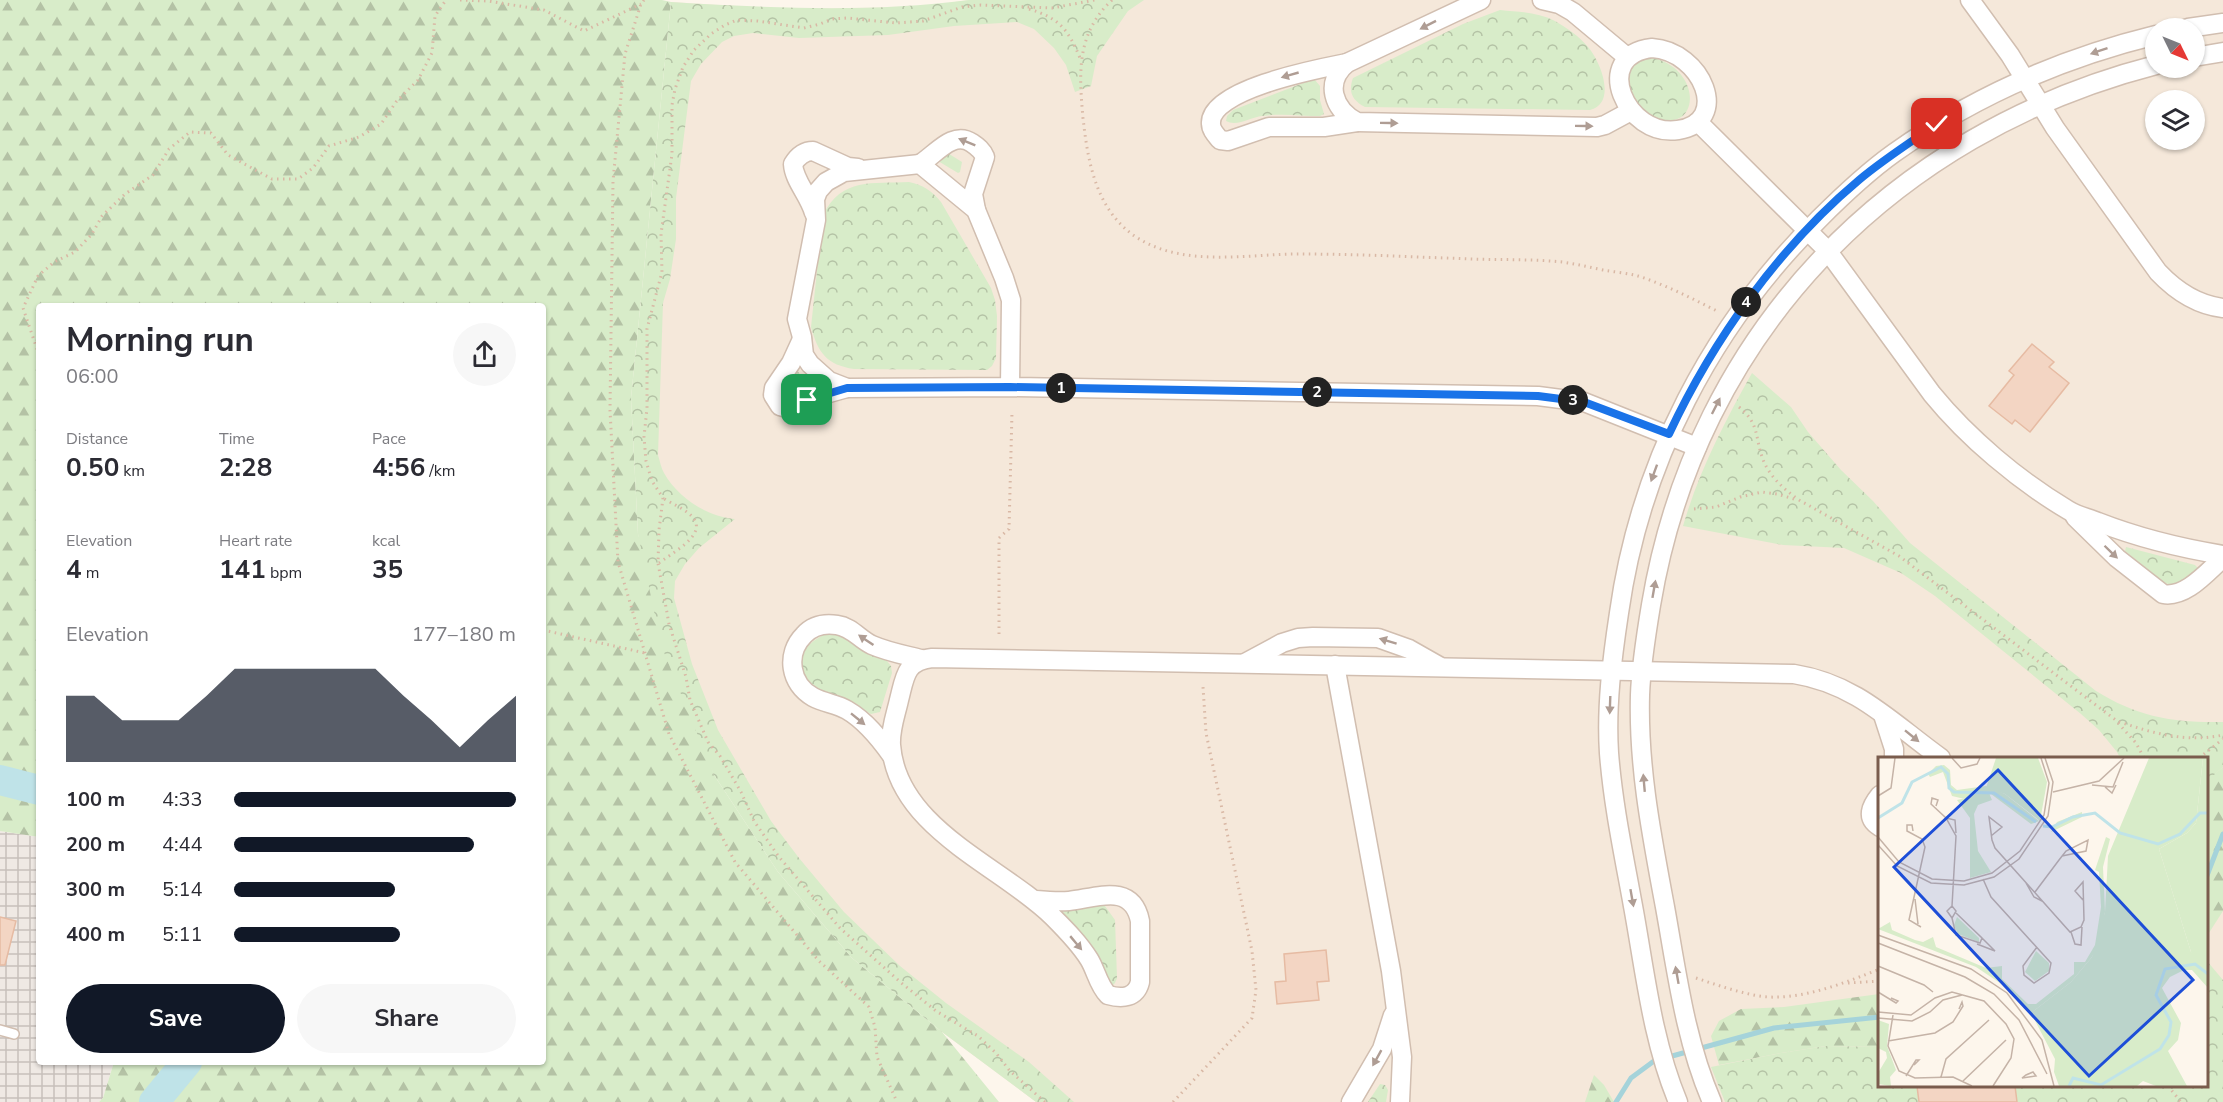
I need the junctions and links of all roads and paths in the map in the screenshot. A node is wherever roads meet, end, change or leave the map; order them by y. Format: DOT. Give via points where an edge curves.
graph roads {
  1 [pos="446,0"];
  2 [pos="460,0"];
  3 [pos="644,0"];
  4 [pos="1095,0"];
  5 [pos="1112,0"];
  6 [pos="1542,0"];
  7 [pos="1970,0"];
  8 [pos="1477,1"];
  9 [pos="641,4"];
  10 [pos="1570,6"];
  11 [pos="1023,8"];
  12 [pos="2223,23"];
  13 [pos="2205,26"];
  14 [pos="2145,38"];
  15 [pos="2223,52"];
  16 [pos="2205,55"];
  17 [pos="1628,57"];
  18 [pos="1080,59"];
  19 [pos="1347,63"];
  20 [pos="2145,68"];
  21 [pos="2024,79"];
  22 [pos="2039,104"];
  23 [pos="1631,111"];
  24 [pos="1357,122"];
  25 [pos="1698,122"];
  26 [pos="920,164"];
  27 [pos="866,169"];
  28 [pos="976,210"];
  29 [pos="816,220"];
  30 [pos="1808,230"];
  31 [pos="1827,250"];
  32 [pos="2223,308"];
  33 [pos="1717,311"];
  34 [pos="802,338"];
  35 [pos="36,346"];
  36 [pos="1010,387"];
  37 [pos="847,388"];
  38 [pos="1739,407"];
  39 [pos="1012,412"];
  40 [pos="1669,434"];
  41 [pos="1697,447"];
  42 [pos="663,498"];
  43 [pos="1799,500"];
  44 [pos="1694,509"];
  45 [pos="2070,511"];
  46 [pos="2223,556"];
  47 [pos="658,563"];
  48 [pos="546,631"];
  49 [pos="999,634"];
  50 [pos="645,653"];
  51 [pos="921,659"];
  52 [pos="1244,663"];
  53 [pos="1335,665"];
  54 [pos="1441,667"];
  55 [pos="1612,670"];
  56 [pos="1642,670"];
  57 [pos="1203,687"];
  58 [pos="1883,715"];
  59 [pos="2117,721"];
  60 [pos="2223,737"];
  61 [pos="1894,757"];
  62 [pos="1938,757"];
  63 [pos="2143,757"];
  64 [pos="2201,757"];
  65 [pos="893,758"];
  66 [pos="1878,798"];
  67 [pos="1878,826"];
  68 [pos="1036,900"];
  69 [pos="1878,970"];
  70 [pos="1696,978"];
  71 [pos="1878,981"];
  72 [pos="1844,984"];
  73 [pos="1395,1010"];
  74 [pos="0,1030"];
  75 [pos="14,1034"];
  76 [pos="2169,1087"];
  77 [pos="897,1102"];
  78 [pos="1045,1102"];
  79 [pos="1173,1102"];
  80 [pos="1351,1102"];
  81 [pos="1400,1102"];
  82 [pos="1677,1102"];
  83 [pos="1712,1102"];
  84 [pos="2181,1102"];
  1 -- 35 [label="path" via="435,16 432,53 418,80 381,124 359,137 329,146 313,168 298,179 272,179 228,155 211,133 190,132 169,149 153,175 102,216 75,252 54,262 38,276 23,308"];
  2 -- 9 [label="path" via="544,10 584,31"];
  3 -- 9 [label="path"];
  4 -- 11 [label="path" via="1052,8"];
  5 -- 18 [label="path" via="1093,26"];
  6 -- 10 [label="street"];
  7 -- 21 [label="street"];
  8 -- 19 [label="street, one-way"];
  9 -- 50 [label="path" via="625,54 613,182 610,410 618,562"];
  10 -- 17 [label="street"];
  11 -- 18 [label="path" via="1050,16 1060,24"];
  11 -- 42 [label="path" via="981,5 923,21 832,19 804,28 737,20 711,34 694,50 683,67 672,105 672,154 661,234 662,272 647,329 646,461"];
  12 -- 13 [label="street"];
  14 -- 21 [label="street, one-way"];
  15 -- 16 [label="street"];
  17 -- 23 [label="street" via="1619,79"];
  17 -- 25 [label="street" via="1641,49 1664,49 1674,52 1694,69 1705,91 1706,103"];
  18 -- 33 [label="path" via="1087,150 1099,193 1115,220 1163,250 1205,258 1300,254 1563,262 1636,276 1681,292"];
  19 -- 24 [label="street" via="1337,71 1335,99 1347,117"];
  19 -- 24 [label="street, one-way" via="1288,75 1229,99 1217,108 1211,125 1220,140 1228,141 1269,127 1324,127"];
  20 -- 22 [label="street"];
  21 -- 22 [label="street"];
  21 -- 30 [label="street" via="1937,124 1893,154 1858,181"];
  22 -- 31 [label="street" via="1953,150 1913,177"];
  22 -- 32 [label="street" via="2158,272 2178,291 2201,303"];
  24 -- 23 [label="street, one-way" via="1597,127"];
  23 -- 25 [label="street" via="1663,130 1688,128"];
  25 -- 30 [label="street"];
  26 -- 27 [label="street"];
  26 -- 28 [label="street"];
  28 -- 26 [label="street, one-way" via="973,194 984,156 975,144 957,138"];
  27 -- 29 [label="street" via="844,172 818,190"];
  27 -- 29 [label="street" via="848,167 813,151 797,158 793,164 795,177 811,202"];
  28 -- 36 [label="street" via="1011,300"];
  29 -- 34 [label="street" via="796,319"];
  30 -- 31 [label="street"];
  30 -- 40 [label="street" via="1748,299 1693,385"];
  41 -- 31 [label="street, one-way" via="1738,368"];
  31 -- 45 [label="street" via="1947,413 1994,456"];
  34 -- 37 [label="street" via="804,355 810,364 829,381"];
  34 -- 37 [label="street" via="774,388 773,395 780,406 791,409"];
  36 -- 37 [label="street"];
  36 -- 40 [label="street" via="1538,396 1584,402"];
  38 -- 43 [label="path" via="1754,423 1764,464 1785,490"];
  39 -- 49 [label="path" via="1009,529 999,538"];
  40 -- 41 [label="street"];
  40 -- 55 [label="street, one-way" via="1639,514 1624,578"];
  56 -- 41 [label="street, one-way" via="1654,583 1668,524"];
  42 -- 47 [label="path"];
  42 -- 47 [label="path" via="688,513 697,527 688,542"];
  43 -- 44 [label="path" via="1762,492 1716,507"];
  43 -- 59 [label="path" via="1899,556"];
  45 -- 46 [label="street" via="2127,533"];
  45 -- 46 [label="street, one-way" via="2117,558 2163,594 2184,591"];
  47 -- 78 [label="path" via="669,624 698,719 754,821 779,857 840,928 936,1011 978,1036"];
  48 -- 50 [label="path"];
  50 -- 77 [label="path" via="669,734 735,862 819,962 869,1007 877,1057"];
  51 -- 52 [label="street"];
  51 -- 65 [label="street" via="907,673 892,726"];
  51 -- 65 [label="street, one-way" via="871,644 847,627 827,624 808,631 791,657 801,687 859,719 878,736"];
  52 -- 53 [label="street"];
  54 -- 52 [label="street, one-way" via="1378,638 1298,638"];
  53 -- 54 [label="street"];
  53 -- 73 [label="street"];
  54 -- 55 [label="street"];
  55 -- 56 [label="street"];
  55 -- 82 [label="street, one-way" via="1609,752 1613,786 1654,1022"];
  56 -- 58 [label="street" via="1770,672 1818,678 1860,697"];
  83 -- 56 [label="street, one-way" via="1688,1033 1645,803"];
  57 -- 79 [label="path" via="1206,733 1252,951 1256,990 1252,1018"];
  58 -- 61 [label="street"];
  58 -- 62 [label="street, one-way"];
  59 -- 60 [label="path" via="2178,737"];
  59 -- 63 [label="path" via="2136,742"];
  60 -- 64 [label="path"];
  65 -- 68 [label="street" via="913,800 954,844"];
  66 -- 67 [label="street" via="1870,816"];
  68 -- 68 [label="street, one-way" via="1077,943 1108,995 1123,998 1137,991 1140,921 1128,900 1113,895 1060,902"];
  69 -- 72 [label="path"];
  70 -- 72 [label="path" via="1761,996 1812,992"];
  71 -- 72 [label="path"];
  73 -- 80 [label="street, one-way" via="1382,1049"];
  73 -- 81 [label="street" via="1402,1057"];
  74 -- 75 [label="lane"];
  76 -- 84 [label="path"];
}
